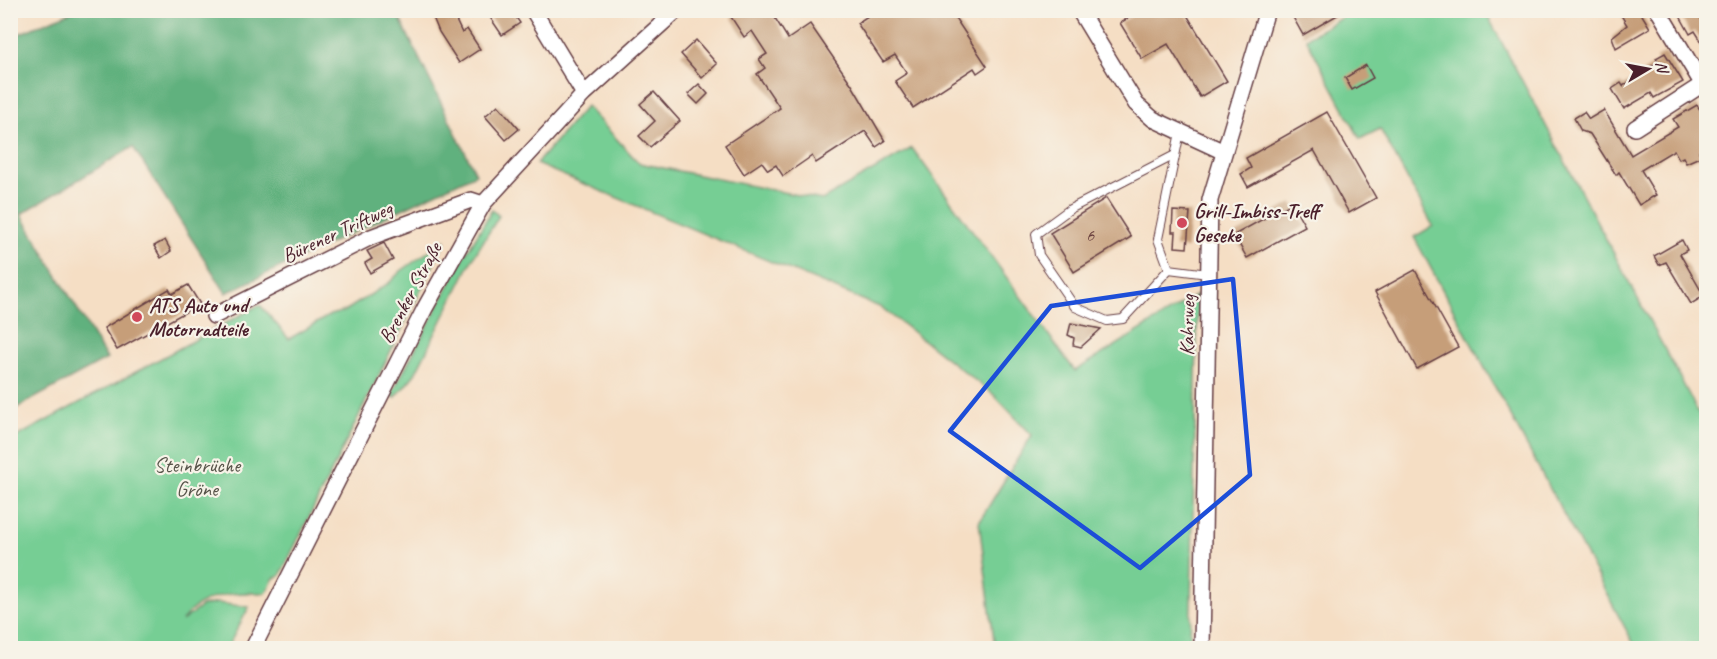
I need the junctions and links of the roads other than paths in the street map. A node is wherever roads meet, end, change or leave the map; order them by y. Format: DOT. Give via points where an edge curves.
graph roads {
  1 [pos="533,10"];
  2 [pos="677,10"];
  3 [pos="1079,10"];
  4 [pos="1267,10"];
  5 [pos="1658,10"];
  6 [pos="1705,87"];
  7 [pos="584,94"];
  8 [pos="1635,128"];
  9 [pos="1180,132"];
  10 [pos="1224,152"];
  11 [pos="1175,155"];
  12 [pos="483,204"];
  13 [pos="1169,269"];
  14 [pos="1209,274"];
  15 [pos="214,316"];
  16 [pos="253,648"];
  17 [pos="1202,648"];
  1 -- 7 [label="street"];
  2 -- 7 [label="street, Brenker Straße"];
  3 -- 9 [label="street" via="1136,104 1153,119"];
  4 -- 10 [label="street, Kahrweg"];
  5 -- 6 [label="street"];
  6 -- 8 [label="street"];
  7 -- 12 [label="street, Brenker Straße"];
  9 -- 10 [label="street"];
  9 -- 11 [label="lane"];
  10 -- 14 [label="street, Kahrweg" via="1210,200"];
  11 -- 13 [label="lane" via="1158,239"];
  11 -- 13 [label="lane" via="1070,209 1036,234 1039,255 1075,307 1107,321 1123,319"];
  12 -- 15 [label="street, Bürener Triftweg" via="471,200 371,237"];
  12 -- 16 [label="street, Brenker Straße" via="414,328"];
  13 -- 14 [label="lane"];
  14 -- 17 [label="street, Kahrweg"];
}
